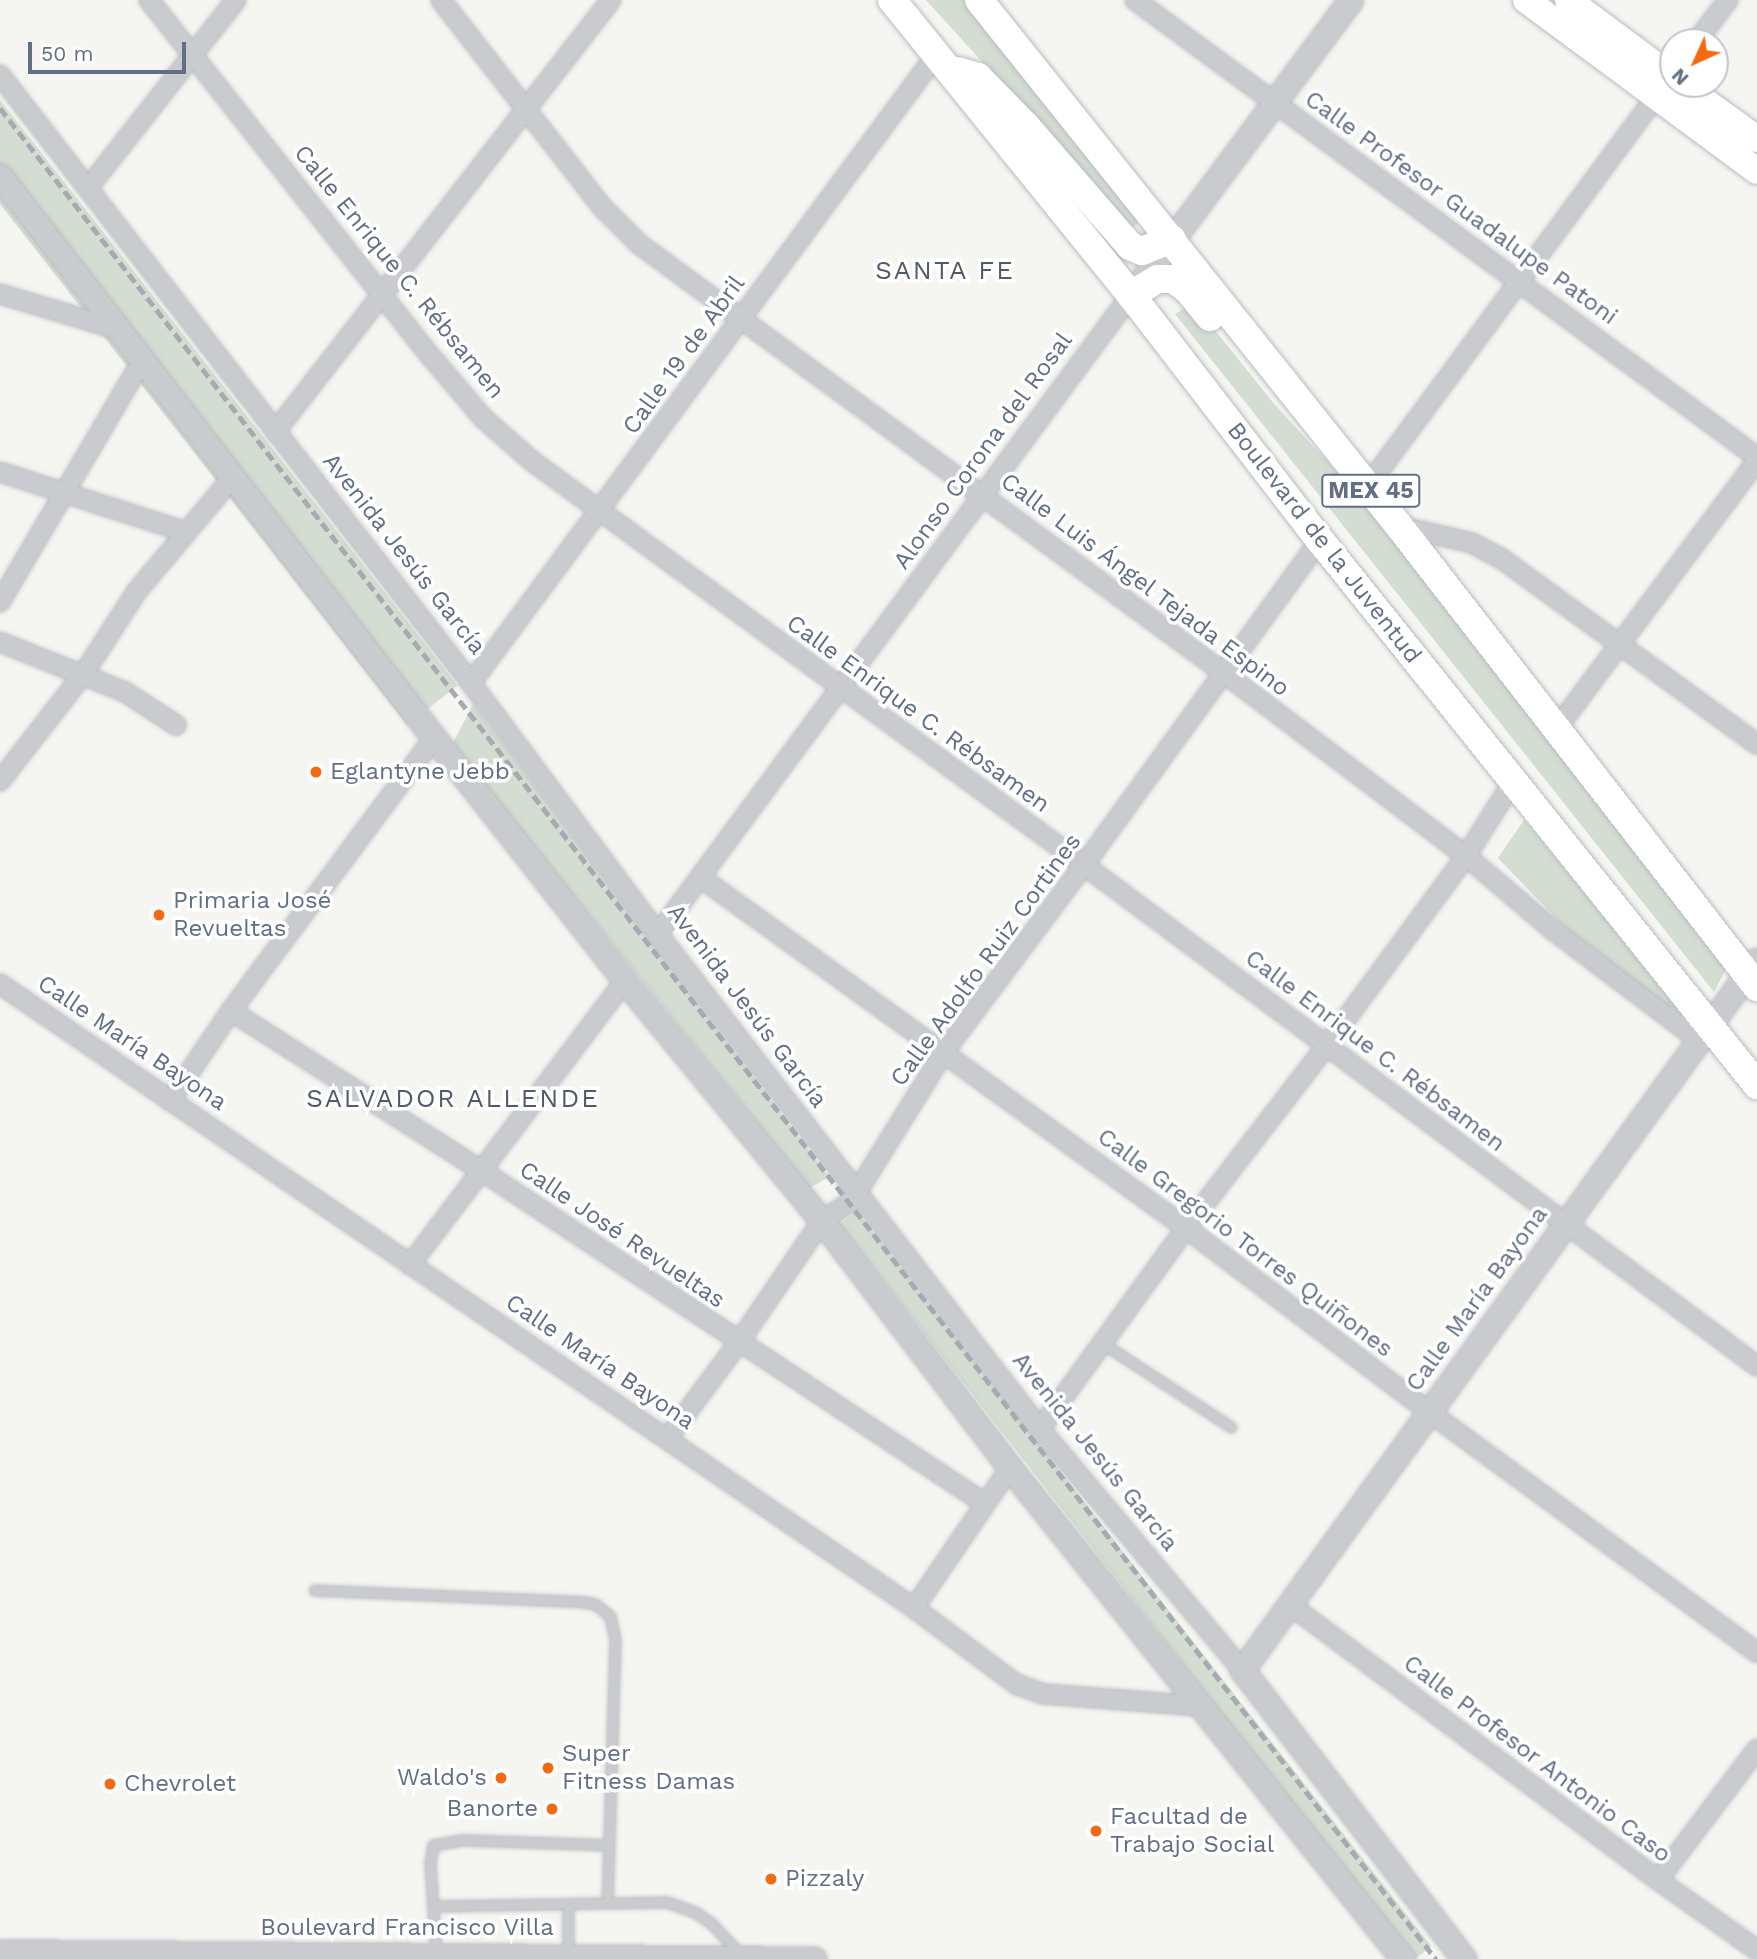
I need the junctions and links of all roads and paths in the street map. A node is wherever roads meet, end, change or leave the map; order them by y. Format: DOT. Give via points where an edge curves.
graph roads {
  1 [pos="149,0"];
  2 [pos="236,0"];
  3 [pos="441,0"];
  4 [pos="611,0"];
  5 [pos="892,0"];
  6 [pos="1135,0"];
  7 [pos="1351,0"];
  8 [pos="1526,0"];
  9 [pos="1568,0"];
  10 [pos="1728,0"];
  11 [pos="983,2"];
  12 [pos="1707,28"];
  13 [pos="193,55"];
  14 [pos="942,62"];
  15 [pos="1659,72"];
  16 [pos="0,75"];
  17 [pos="1659,75"];
  18 [pos="1659,98"];
  19 [pos="1686,98"];
  20 [pos="1695,98"];
  21 [pos="1275,102"];
  22 [pos="527,108"];
  23 [pos="1757,139"];
  24 [pos="1757,171"];
  25 [pos="0,176"];
  26 [pos="88,188"];
  27 [pos="1172,239"];
  28 [pos="1519,280"];
  29 [pos="383,293"];
  30 [pos="0,294"];
  31 [pos="1131,295"];
  32 [pos="741,320"];
  33 [pos="120,330"];
  34 [pos="142,359"];
  35 [pos="1320,427"];
  36 [pos="275,432"];
  37 [pos="1757,459"];
  38 [pos="0,472"];
  39 [pos="233,477"];
  40 [pos="1367,487"];
  41 [pos="64,494"];
  42 [pos="983,494"];
  43 [pos="599,512"];
  44 [pos="1399,526"];
  45 [pos="186,532"];
  46 [pos="1320,540"];
  47 [pos="0,602"];
  48 [pos="0,642"];
  49 [pos="1622,644"];
  50 [pos="84,673"];
  51 [pos="1224,673"];
  52 [pos="471,684"];
  53 [pos="841,687"];
  54 [pos="176,726"];
  55 [pos="1557,728"];
  56 [pos="434,738"];
  57 [pos="1757,744"];
  58 [pos="0,780"];
  59 [pos="1514,782"];
  60 [pos="1466,856"];
  61 [pos="1084,865"];
  62 [pos="700,877"];
  63 [pos="658,934"];
  64 [pos="1754,973"];
  65 [pos="625,981"];
  66 [pos="0,984"];
  67 [pos="231,1011"];
  68 [pos="1703,1032"];
  69 [pos="1326,1046"];
  70 [pos="944,1052"];
  71 [pos="1757,1085"];
  72 [pos="170,1101"];
  73 [pos="482,1171"];
  74 [pos="857,1192"];
  75 [pos="822,1221"];
  76 [pos="1564,1223"];
  77 [pos="1186,1228"];
  78 [pos="410,1265"];
  79 [pos="739,1342"];
  80 [pos="1102,1343"];
  81 [pos="1757,1366"];
  82 [pos="1428,1411"];
  83 [pos="1231,1427"];
  84 [pos="1040,1429"];
  85 [pos="667,1439"];
  86 [pos="1010,1468"];
  87 [pos="984,1503"];
  88 [pos="313,1590"];
  89 [pos="1289,1604"];
  90 [pos="914,1608"];
  91 [pos="1757,1653"];
  92 [pos="1242,1670"];
  93 [pos="1198,1706"];
  94 [pos="1757,1749"];
  95 [pos="609,1845"];
  96 [pos="1658,1880"];
  97 [pos="607,1903"];
  98 [pos="435,1906"];
  99 [pos="568,1906"];
  100 [pos="1757,1950"];
  101 [pos="0,1952"];
  102 [pos="436,1954"];
  103 [pos="568,1955"];
  104 [pos="744,1958"];
  105 [pos="814,1959"];
  106 [pos="1403,1959"];
  107 [pos="1464,1959"];
  1 -- 13 [label="street, Calle Enrique C. Rébsamen"];
  2 -- 13 [label="street"];
  3 -- 22 [label="street, Calle Luis Ángel Tejada Espino"];
  4 -- 22 [label="street"];
  5 -- 14 [label="main road, Boulevard de la Juventud / MEX 45"];
  6 -- 21 [label="street, Calle Profesor Guadalupe Patoni"];
  7 -- 21 [label="street, Alonso Corona del Rosal"];
  8 -- 17 [label="main road"];
  9 -- 15 [label="main road"];
  10 -- 12 [label="street"];
  11 -- 27 [label="main road, MEX 45"];
  13 -- 26 [label="street"];
  13 -- 29 [label="street, Calle Enrique C. Rébsamen"];
  14 -- 27 [label="main road" via="978,77 1130,246 1142,251"];
  14 -- 31 [label="main road, Boulevard de la Juventud / MEX 45"];
  14 -- 32 [label="street, Calle 19 de Abril"];
  16 -- 26 [label="street, Avenida Jesús García"];
  18 -- 28 [label="street"];
  19 -- 24 [label="main road"];
  20 -- 23 [label="main road"];
  21 -- 27 [label="street, Alonso Corona del Rosal"];
  21 -- 28 [label="street, Calle Profesor Guadalupe Patoni"];
  22 -- 29 [label="street"];
  22 -- 32 [label="street, Calle Luis Ángel Tejada Espino" via="603,208 639,244"];
  25 -- 33 [label="street"];
  26 -- 36 [label="street, Avenida Jesús García"];
  27 -- 31 [label="street, Alonso Corona del Rosal"];
  27 -- 35 [label="main road, MEX 45"];
  28 -- 37 [label="street, Calle Profesor Guadalupe Patoni"];
  28 -- 40 [label="street"];
  29 -- 36 [label="street"];
  29 -- 43 [label="street, Calle Enrique C. Rébsamen" via="483,418"];
  30 -- 33 [label="street"];
  31 -- 35 [label="main road" via="1158,279 1173,279 1188,290 1288,408"];
  31 -- 42 [label="street, Alonso Corona del Rosal"];
  31 -- 46 [label="main road, Boulevard de la Juventud / MEX 45"];
  32 -- 42 [label="street, Calle Luis Ángel Tejada Espino"];
  32 -- 43 [label="street, Calle 19 de Abril"];
  33 -- 34 [label="street"];
  34 -- 39 [label="street"];
  34 -- 41 [label="street"];
  35 -- 40 [label="main road, MEX 45"];
  36 -- 52 [label="street, Avenida Jesús García"];
  37 -- 49 [label="street"];
  38 -- 41 [label="street"];
  39 -- 45 [label="street"];
  39 -- 56 [label="street"];
  40 -- 44 [label="main road, MEX 45"];
  41 -- 45 [label="street"];
  41 -- 47 [label="street"];
  42 -- 51 [label="street, Calle Luis Ángel Tejada Espino"];
  42 -- 53 [label="street, Alonso Corona del Rosal"];
  43 -- 52 [label="street, Calle 19 de Abril"];
  43 -- 53 [label="street, Calle Enrique C. Rébsamen"];
  44 -- 49 [label="street" via="1472,543"];
  44 -- 55 [label="main road, MEX 45"];
  45 -- 50 [label="street" via="137,591"];
  46 -- 51 [label="street, Calle Adolfo Ruiz Cortines"];
  46 -- 59 [label="main road, Boulevard de la Juventud / MEX 45"];
  48 -- 50 [label="street"];
  49 -- 55 [label="street"];
  49 -- 57 [label="street"];
  50 -- 54 [label="street" via="125,692"];
  50 -- 58 [label="street"];
  51 -- 60 [label="street, Calle Luis Ángel Tejada Espino"];
  51 -- 61 [label="street, Calle Adolfo Ruiz Cortines"];
  52 -- 63 [label="street, Avenida Jesús García"];
  53 -- 61 [label="street, Calle Enrique C. Rébsamen"];
  53 -- 62 [label="street, Alonso Corona del Rosal"];
  55 -- 64 [label="main road, MEX 45"];
  56 -- 65 [label="street"];
  56 -- 67 [label="street"];
  59 -- 60 [label="street"];
  59 -- 68 [label="main road, Boulevard de la Juventud / MEX 45"];
  60 -- 68 [label="street, Calle Luis Ángel Tejada Espino" via="1553,930"];
  60 -- 69 [label="street"];
  61 -- 69 [label="street, Calle Enrique C. Rébsamen"];
  61 -- 70 [label="street, Calle Adolfo Ruiz Cortines"];
  62 -- 63 [label="street, Alonso Corona del Rosal"];
  62 -- 70 [label="street, Calle Gregorio Torres Quiñones"];
  63 -- 74 [label="street, Avenida Jesús García"];
  64 -- 68 [label="street, Calle María Bayona"];
  65 -- 73 [label="street"];
  65 -- 75 [label="street"];
  66 -- 72 [label="street, Calle María Bayona"];
  67 -- 72 [label="street"];
  67 -- 73 [label="street, Calle José Revueltas"];
  68 -- 71 [label="main road, Boulevard de la Juventud / MEX 45"];
  68 -- 76 [label="street, Calle María Bayona"];
  69 -- 76 [label="street, Calle Enrique C. Rébsamen"];
  69 -- 77 [label="street"];
  70 -- 74 [label="street, Calle Adolfo Ruiz Cortines"];
  70 -- 77 [label="street, Calle Gregorio Torres Quiñones"];
  72 -- 78 [label="street, Calle María Bayona"];
  73 -- 78 [label="street"];
  73 -- 79 [label="street, Calle José Revueltas"];
  74 -- 75 [label="street, Calle Adolfo Ruiz Cortines"];
  74 -- 84 [label="street, Avenida Jesús García"];
  75 -- 79 [label="street, Calle Adolfo Ruiz Cortines"];
  75 -- 86 [label="street"];
  76 -- 81 [label="street, Calle Enrique C. Rébsamen"];
  76 -- 82 [label="street, Calle María Bayona"];
  77 -- 80 [label="street"];
  77 -- 82 [label="street, Calle Gregorio Torres Quiñones"];
  78 -- 85 [label="street, Calle María Bayona"];
  79 -- 85 [label="street, Calle Adolfo Ruiz Cortines"];
  79 -- 87 [label="street, Calle José Revueltas"];
  80 -- 83 [label="lane"];
  80 -- 84 [label="street"];
  82 -- 89 [label="street, Calle María Bayona"];
  82 -- 91 [label="street, Calle Gregorio Torres Quiñones"];
  84 -- 92 [label="street, Avenida Jesús García"];
  85 -- 90 [label="street, Calle María Bayona"];
  86 -- 87 [label="street"];
  86 -- 93 [label="street"];
  87 -- 90 [label="street"];
  88 -- 95 [label="lane" via="577,1601 603,1609 614,1625 615,1639"];
  89 -- 92 [label="street, Calle María Bayona"];
  89 -- 96 [label="street, Calle Profesor Antonio Caso"];
  90 -- 93 [label="street, Calle María Bayona" via="1029,1691"];
  92 -- 107 [label="street, Avenida Jesús García"];
  93 -- 106 [label="street"];
  94 -- 96 [label="street"];
  95 -- 97 [label="lane"];
  95 -- 98 [label="lane" via="439,1841 431,1851"];
  96 -- 100 [label="street, Calle Profesor Antonio Caso"];
  97 -- 99 [label="lane"];
  97 -- 104 [label="lane" via="681,1905 711,1923"];
  98 -- 99 [label="lane"];
  98 -- 102 [label="lane"];
  99 -- 103 [label="lane"];
  101 -- 102 [label="street, Boulevard Francisco Villa"];
  102 -- 103 [label="street, Boulevard Francisco Villa"];
  103 -- 104 [label="street, Boulevard Francisco Villa"];
  104 -- 105 [label="street, Boulevard Francisco Villa"];
}
